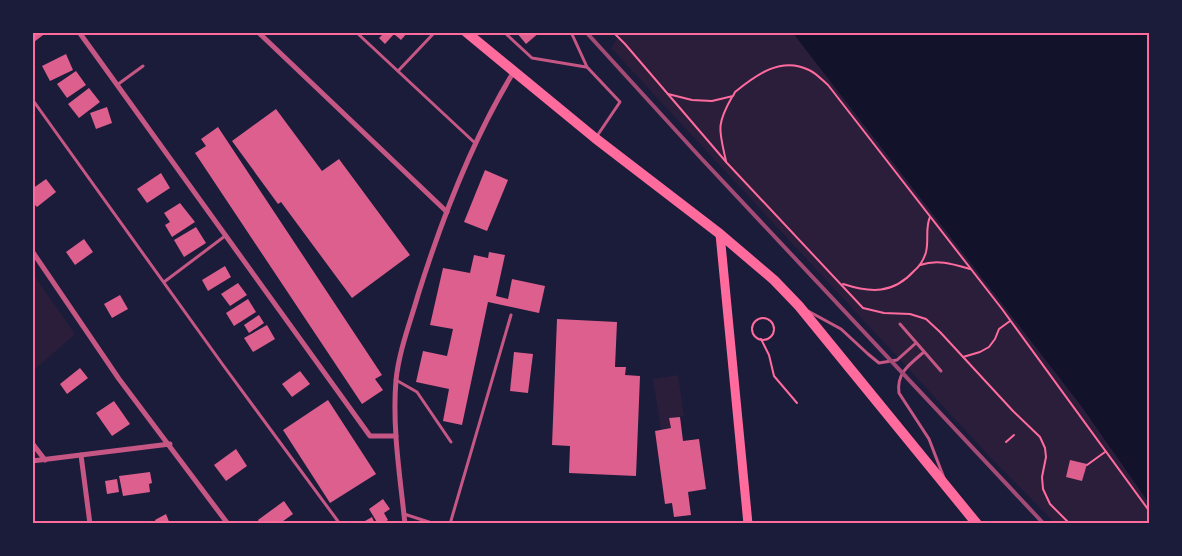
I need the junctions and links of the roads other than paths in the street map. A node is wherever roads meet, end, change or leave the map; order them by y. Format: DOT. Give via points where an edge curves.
graph roads {
  1 [pos="79,32"];
  2 [pos="258,32"];
  3 [pos="356,32"];
  4 [pos="435,32"];
  5 [pos="466,32"];
  6 [pos="504,32"];
  7 [pos="570,32"];
  8 [pos="143,66"];
  9 [pos="587,67"];
  10 [pos="398,71"];
  11 [pos="513,72"];
  12 [pos="116,85"];
  13 [pos="32,99"];
  14 [pos="595,138"];
  15 [pos="476,144"];
  16 [pos="447,212"];
  17 [pos="720,234"];
  18 [pos="225,236"];
  19 [pos="32,251"];
  20 [pos="164,282"];
  21 [pos="799,306"];
  22 [pos="511,315"];
  23 [pos="900,324"];
  24 [pos="916,343"];
  25 [pos="924,352"];
  26 [pos="941,371"];
  27 [pos="396,380"];
  28 [pos="396,436"];
  29 [pos="451,442"];
  30 [pos="32,443"];
  31 [pos="170,444"];
  32 [pos="82,455"];
  33 [pos="45,460"];
  34 [pos="32,461"];
  35 [pos="949,490"];
  36 [pos="404,514"];
  37 [pos="90,524"];
  38 [pos="228,524"];
  39 [pos="340,524"];
  40 [pos="405,524"];
  41 [pos="435,524"];
  42 [pos="450,524"];
  43 [pos="748,524"];
  44 [pos="977,524"];
  1 -- 12 [label="street"];
  2 -- 16 [label="street"];
  3 -- 10 [label="lane"];
  4 -- 10 [label="lane"];
  5 -- 11 [label="main road"];
  6 -- 9 [label="lane" via="532,58"];
  7 -- 9 [label="lane"];
  8 -- 12 [label="lane"];
  9 -- 14 [label="lane" via="620,102"];
  10 -- 15 [label="lane"];
  11 -- 14 [label="main road"];
  11 -- 15 [label="street" via="492,106"];
  12 -- 18 [label="street"];
  13 -- 20 [label="lane"];
  14 -- 17 [label="main road"];
  15 -- 16 [label="street"];
  16 -- 27 [label="street" via="401,352"];
  17 -- 21 [label="main road"];
  17 -- 43 [label="main road"];
  18 -- 20 [label="lane"];
  18 -- 28 [label="street" via="370,436"];
  19 -- 31 [label="street" via="119,379"];
  20 -- 39 [label="lane"];
  21 -- 24 [label="lane" via="841,329 880,363 897,360"];
  21 -- 35 [label="main road"];
  22 -- 42 [label="lane"];
  23 -- 24 [label="lane"];
  24 -- 25 [label="lane"];
  25 -- 26 [label="lane"];
  25 -- 35 [label="lane" via="904,370 898,385 929,439"];
  27 -- 28 [label="street"];
  27 -- 29 [label="lane" via="418,392"];
  28 -- 36 [label="street"];
  30 -- 33 [label="street"];
  31 -- 32 [label="street"];
  31 -- 38 [label="street"];
  32 -- 33 [label="street"];
  32 -- 37 [label="street"];
  33 -- 34 [label="street"];
  35 -- 44 [label="main road"];
  36 -- 40 [label="street"];
  36 -- 41 [label="lane"];
}
